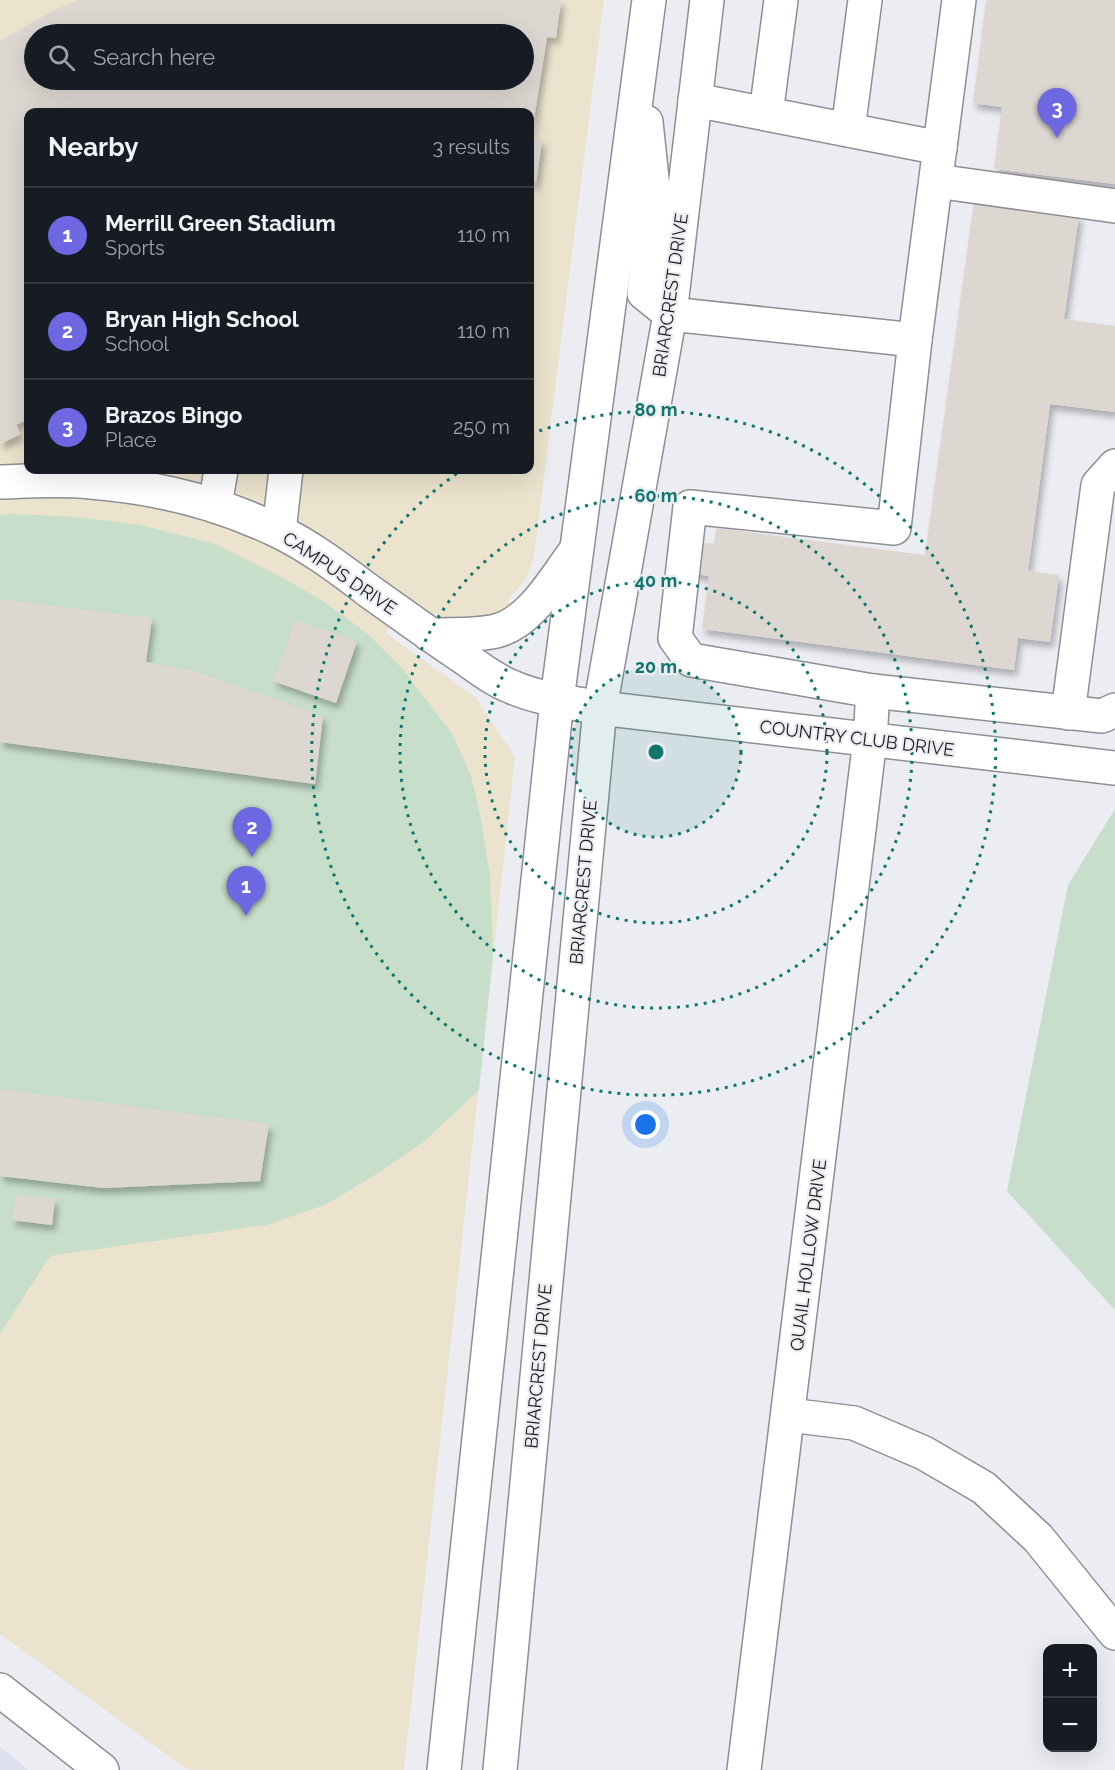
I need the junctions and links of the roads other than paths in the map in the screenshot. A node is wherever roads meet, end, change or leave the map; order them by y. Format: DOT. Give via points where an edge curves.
graph roads {
  1 [pos="650,0"];
  2 [pos="707,0"];
  3 [pos="781,0"];
  4 [pos="865,0"];
  5 [pos="959,0"];
  6 [pos="640,69"];
  7 [pos="695,100"];
  8 [pos="766,114"];
  9 [pos="848,130"];
  10 [pos="940,148"];
  11 [pos="936,181"];
  12 [pos="1115,206"];
  13 [pos="670,314"];
  14 [pos="915,340"];
  15 [pos="1115,466"];
  16 [pos="220,474"];
  17 [pos="286,474"];
  18 [pos="0,483"];
  19 [pos="215,506"];
  20 [pos="279,531"];
  21 [pos="577,549"];
  22 [pos="430,634"];
  23 [pos="873,692"];
  24 [pos="557,700"];
  25 [pos="600,708"];
  26 [pos="1115,710"];
  27 [pos="1068,713"];
  28 [pos="870,739"];
  29 [pos="1115,768"];
  30 [pos="789,1414"];
  31 [pos="1115,1633"];
  32 [pos="0,1690"];
  33 [pos="102,1770"];
  34 [pos="444,1770"];
  35 [pos="500,1770"];
  36 [pos="744,1770"];
  1 -- 6 [label="main road"];
  2 -- 7 [label="main road, BRIARCREST DRIVE"];
  3 -- 8 [label="main road"];
  4 -- 9 [label="main road"];
  5 -- 10 [label="main road"];
  6 -- 13 [label="main road" via="654,198 644,293"];
  6 -- 21 [label="main road"];
  7 -- 8 [label="main road"];
  7 -- 13 [label="main road, BRIARCREST DRIVE"];
  8 -- 9 [label="main road"];
  9 -- 10 [label="main road"];
  10 -- 11 [label="main road"];
  11 -- 12 [label="main road"];
  11 -- 14 [label="main road"];
  13 -- 14 [label="main road"];
  13 -- 25 [label="main road, BRIARCREST DRIVE"];
  14 -- 23 [label="main road" via="894,528 690,507 675,638 692,660"];
  15 -- 27 [label="main road" via="1098,485"];
  16 -- 19 [label="main road"];
  17 -- 20 [label="main road"];
  18 -- 19 [label="main road, CAMPUS DRIVE" via="89,481 134,486"];
  19 -- 20 [label="main road, CAMPUS DRIVE"];
  20 -- 22 [label="main road, CAMPUS DRIVE" via="343,571"];
  21 -- 22 [label="main road" via="523,618 497,631"];
  21 -- 24 [label="main road"];
  22 -- 24 [label="main road, CAMPUS DRIVE" via="500,682"];
  23 -- 27 [label="main road"];
  23 -- 28 [label="main road, QUAIL HOLLOW DRIVE"];
  24 -- 25 [label="main road, COUNTRY CLUB DRIVE"];
  24 -- 34 [label="main road"];
  25 -- 28 [label="main road, COUNTRY CLUB DRIVE"];
  25 -- 35 [label="main road, BRIARCREST DRIVE"];
  26 -- 27 [label="main road" via="1102,716"];
  28 -- 29 [label="main road, COUNTRY CLUB DRIVE"];
  28 -- 30 [label="main road, QUAIL HOLLOW DRIVE"];
  30 -- 31 [label="main road" via="854,1423 924,1453 984,1488 1038,1538"];
  30 -- 36 [label="main road, QUAIL HOLLOW DRIVE"];
  32 -- 33 [label="main road"];
}
